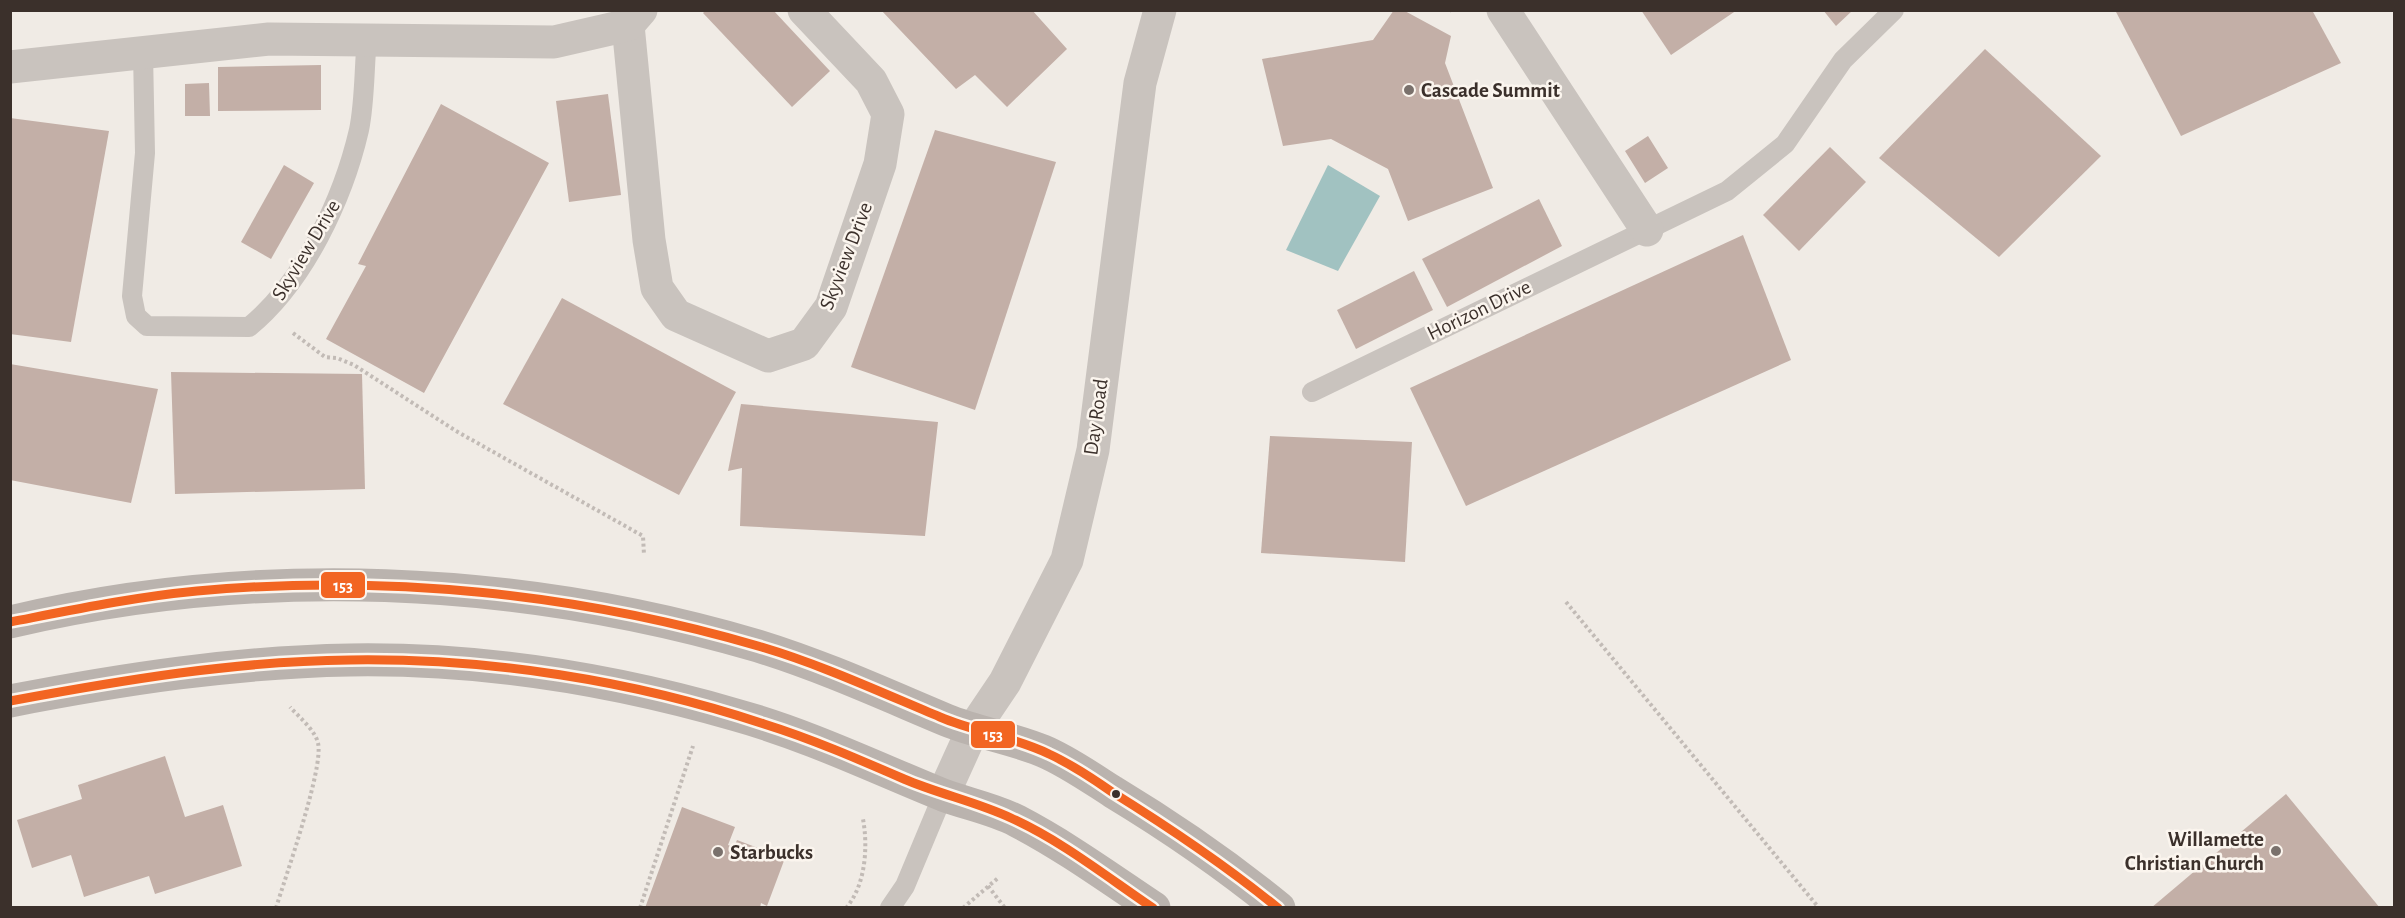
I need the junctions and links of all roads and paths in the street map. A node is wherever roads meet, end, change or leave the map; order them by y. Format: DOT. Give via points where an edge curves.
graph roads {
  1 [pos="804,10"];
  2 [pos="1160,10"];
  3 [pos="1503,10"];
  4 [pos="1894,10"];
  5 [pos="634,17"];
  6 [pos="367,38"];
  7 [pos="143,53"];
  8 [pos="10,67"];
  9 [pos="1647,230"];
  10 [pos="268,311"];
  11 [pos="1312,392"];
  12 [pos="644,555"];
  13 [pos="1566,602"];
  14 [pos="10,622"];
  15 [pos="247,664"];
  16 [pos="10,700"];
  17 [pos="972,731"];
  18 [pos="694,743"];
  19 [pos="943,795"];
  20 [pos="862,819"];
  21 [pos="998,878"];
  22 [pos="988,886"];
  23 [pos="276,908"];
  24 [pos="640,908"];
  25 [pos="846,908"];
  26 [pos="890,908"];
  27 [pos="963,908"];
  28 [pos="1005,908"];
  29 [pos="1154,908"];
  30 [pos="1279,908"];
  31 [pos="1819,908"];
  1 -- 5 [label="street, Skyview Drive" via="871,81 888,114 880,164 831,307 804,344 768,356 676,315 657,288 649,240"];
  2 -- 17 [label="street, Day Road" via="1140,83 1093,450 1067,560 1005,682"];
  3 -- 9 [label="street"];
  4 -- 9 [label="lane, Horizon Drive" via="1843,60 1785,144 1727,190"];
  5 -- 6 [label="street, Skyview Drive" via="554,42"];
  6 -- 7 [label="street, Skyview Drive" via="269,39"];
  6 -- 10 [label="lane, Skyview Drive" via="359,128 342,191 309,254"];
  7 -- 8 [label="street, Skyview Drive"];
  7 -- 10 [label="lane, Skyview Drive" via="145,153 132,296 136,316 147,326 249,327"];
  9 -- 11 [label="lane, Horizon Drive"];
  10 -- 12 [label="path" via="325,357 354,365 456,431 643,536"];
  13 -- 31 [label="path"];
  14 -- 17 [label="main road" via="128,600 286,584 359,584 475,592 640,617 759,646 849,678"];
  15 -- 16 [label="main road" via="153,675"];
  15 -- 19 [label="main road" via="354,660 444,664 516,669 623,687 771,726 878,765"];
  15 -- 23 [label="path" via="279,693 318,742 309,798"];
  17 -- 19 [label="street, Day Road"];
  17 -- 30 [label="main road" via="1042,751 1103,786 1211,855"];
  18 -- 24 [label="path"];
  19 -- 26 [label="lane" via="905,886"];
  19 -- 29 [label="main road" via="1015,820"];
  20 -- 25 [label="path" via="866,838 863,870"];
  21 -- 22 [label="path"];
  22 -- 27 [label="path"];
  22 -- 28 [label="path"];
}
